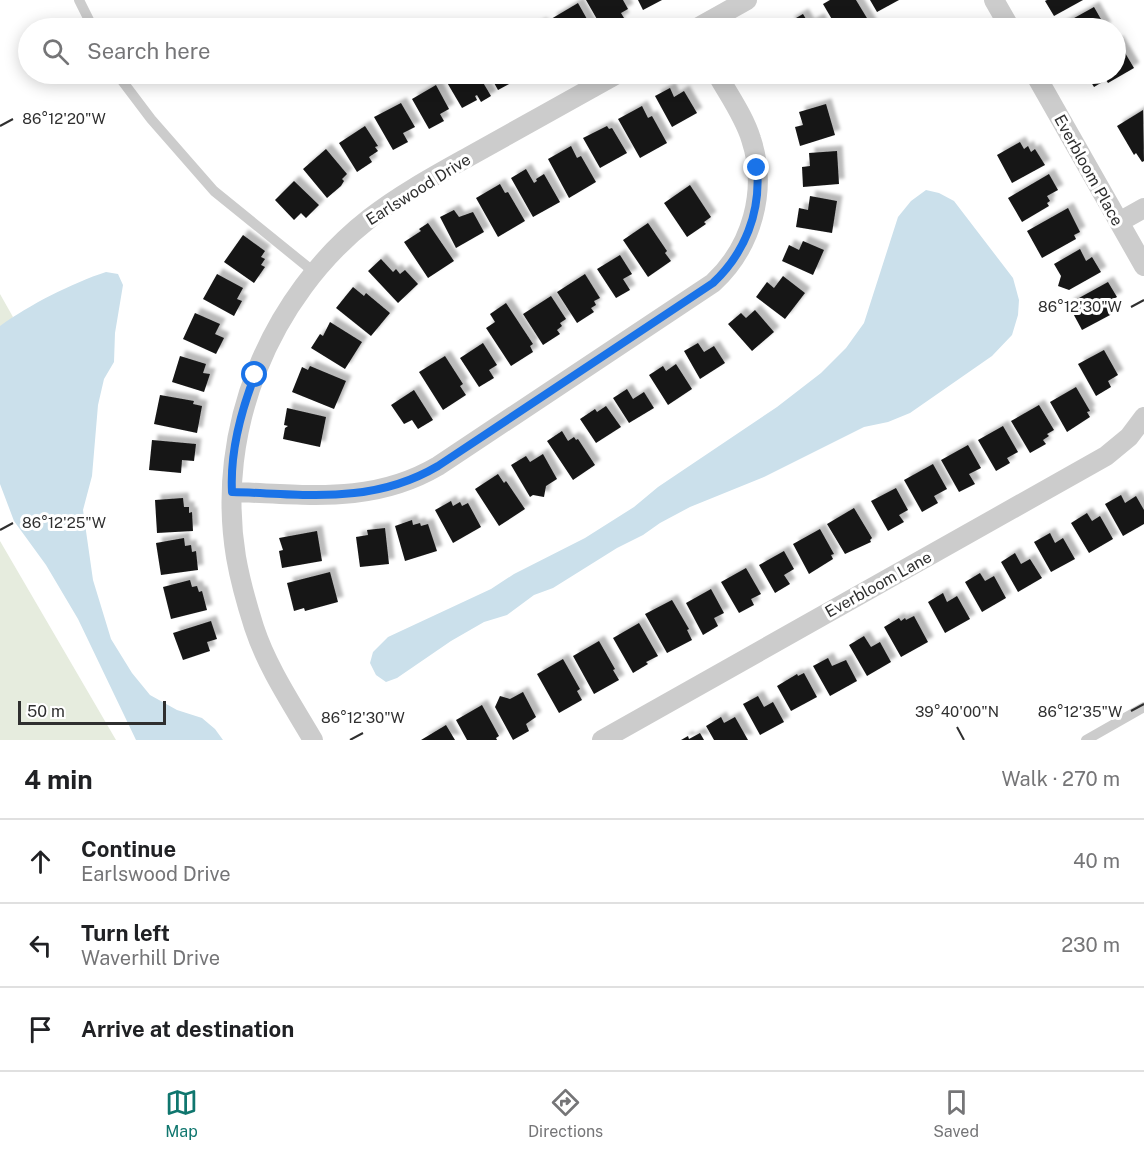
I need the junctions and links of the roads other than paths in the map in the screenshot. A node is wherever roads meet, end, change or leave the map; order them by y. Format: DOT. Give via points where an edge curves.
graph roads {
  1 [pos="79,0"];
  2 [pos="747,0"];
  3 [pos="993,0"];
  4 [pos="88,18"];
  5 [pos="715,18"];
  6 [pos="1004,18"];
  7 [pos="125,84"];
  8 [pos="599,84"];
  9 [pos="722,84"];
  10 [pos="1041,84"];
  11 [pos="1144,207"];
  12 [pos="1119,222"];
  13 [pos="1144,266"];
  14 [pos="314,272"];
  15 [pos="1144,417"];
  16 [pos="232,492"];
  17 [pos="1144,707"];
  18 [pos="313,740"];
  19 [pos="602,740"];
  20 [pos="1086,740"];
  1 -- 4 [label="lane"];
  2 -- 5 [label="street"];
  3 -- 6 [label="street"];
  7 -- 14 [label="lane" via="214,192"];
  8 -- 14 [label="street, Earlswood Drive" via="397,198 345,239"];
  9 -- 16 [label="street" via="752,139 758,183 753,220 745,241 713,283 413,479 352,495"];
  10 -- 12 [label="street, Everbloom Place"];
  11 -- 12 [label="street"];
  12 -- 13 [label="street, Everbloom Place"];
  14 -- 16 [label="street, Earlswood Drive" via="276,329 252,382 238,434"];
  15 -- 19 [label="street, Everbloom Lane" via="1129,437 1106,456"];
  16 -- 18 [label="street, Earlswood Drive" via="236,557 254,629"];
  17 -- 20 [label="lane"];
}
